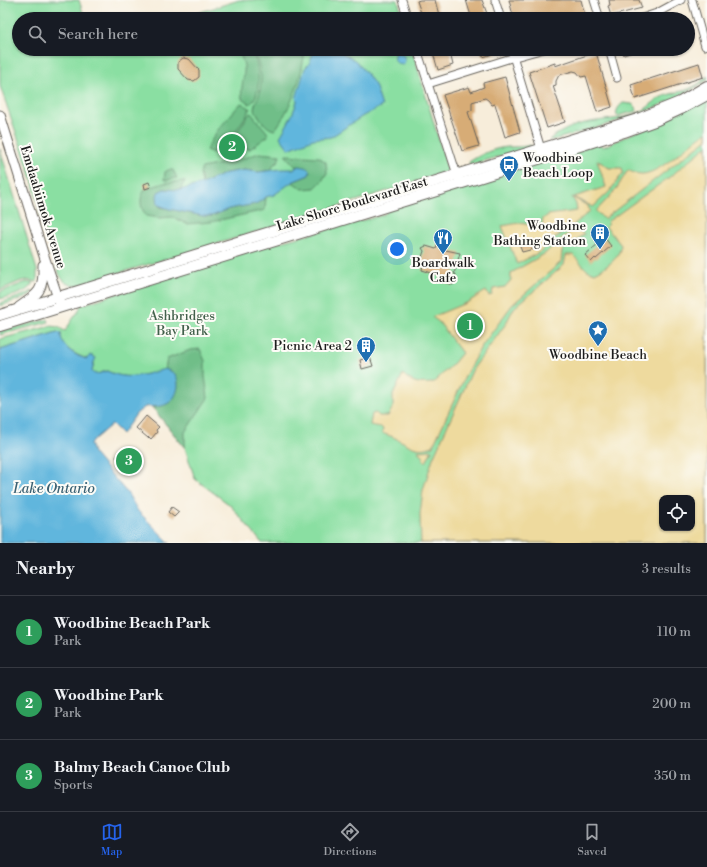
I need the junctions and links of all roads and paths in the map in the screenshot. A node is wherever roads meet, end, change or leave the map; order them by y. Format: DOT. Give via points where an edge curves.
graph roads {
  1 [pos="402,0"];
  2 [pos="495,0"];
  3 [pos="594,0"];
  4 [pos="681,0"];
  5 [pos="692,0"];
  6 [pos="406,12"];
  7 [pos="499,12"];
  8 [pos="598,12"];
  9 [pos="658,12"];
  10 [pos="705,46"];
  11 [pos="419,56"];
  12 [pos="517,56"];
  13 [pos="611,56"];
  14 [pos="513,57"];
  15 [pos="617,78"];
  16 [pos="428,84"];
  17 [pos="707,86"];
  18 [pos="707,95"];
  19 [pos="0,115"];
  20 [pos="541,149"];
  21 [pos="458,180"];
  22 [pos="43,253"];
  23 [pos="57,296"];
  24 [pos="61,307"];
  25 [pos="16,309"];
  26 [pos="0,315"];
  27 [pos="0,326"];
  1 -- 6 [label="street"];
  2 -- 7 [label="street"];
  3 -- 8 [label="street"];
  4 -- 9 [label="street"];
  5 -- 10 [label="street"];
  11 -- 16 [label="street"];
  12 -- 14 [label="street"];
  13 -- 15 [label="street"];
  14 -- 16 [label="street"];
  14 -- 20 [label="street"];
  16 -- 21 [label="street"];
  17 -- 20 [label="highway, Lake Shore Boulevard East" via="680,102 654,113"];
  18 -- 21 [label="highway, Lake Shore Boulevard East" via="657,120"];
  19 -- 22 [label="main road, Emdaabiimok Avenue"];
  20 -- 21 [label="highway, Lake Shore Boulevard East"];
  21 -- 23 [label="highway, Lake Shore Boulevard East"];
  21 -- 24 [label="highway, Lake Shore Boulevard East"];
  22 -- 23 [label="main road, Emdaabiimok Avenue"];
  22 -- 25 [label="main road" via="42,285 34,297"];
  23 -- 24 [label="main road, Emdaabiimok Avenue"];
  23 -- 25 [label="highway, Lake Shore Boulevard East"];
  24 -- 27 [label="highway, Lake Shore Boulevard East"];
  25 -- 26 [label="highway, Lake Shore Boulevard East"];
}
